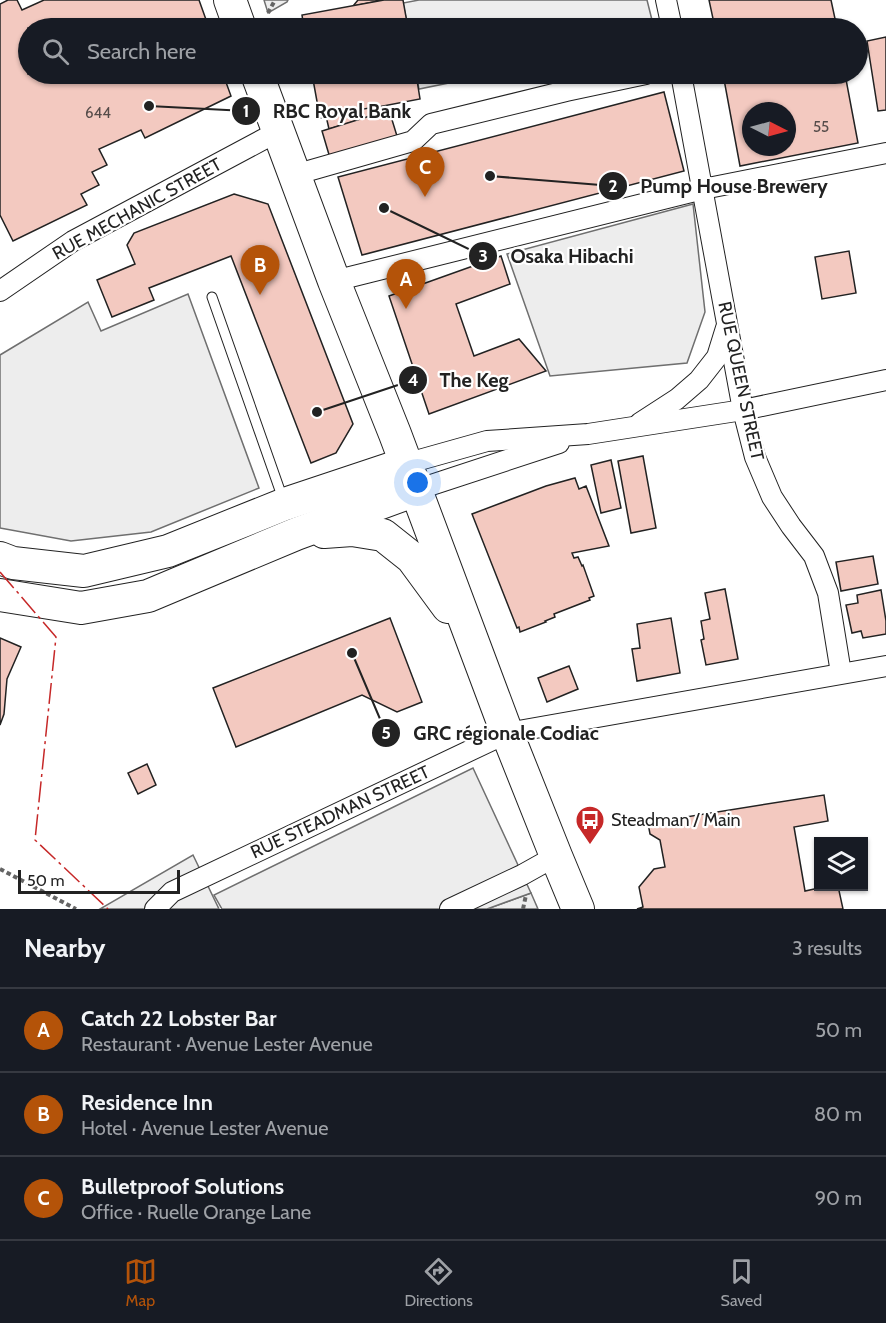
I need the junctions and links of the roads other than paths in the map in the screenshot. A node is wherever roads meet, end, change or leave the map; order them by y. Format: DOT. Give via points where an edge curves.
graph roads {
  1 [pos="230,0"];
  2 [pos="666,0"];
  3 [pos="236,18"];
  4 [pos="670,18"];
  5 [pos="260,84"];
  6 [pos="599,84"];
  7 [pos="683,84"];
  8 [pos="277,132"];
  9 [pos="886,153"];
  10 [pos="294,175"];
  11 [pos="703,189"];
  12 [pos="334,281"];
  13 [pos="0,291"];
  14 [pos="212,297"];
  15 [pos="728,324"];
  16 [pos="886,380"];
  17 [pos="743,410"];
  18 [pos="635,426"];
  19 [pos="588,434"];
  20 [pos="411,477"];
  21 [pos="285,504"];
  22 [pos="296,534"];
  23 [pos="0,558"];
  24 [pos="0,595"];
  25 [pos="472,640"];
  26 [pos="886,666"];
  27 [pos="841,674"];
  28 [pos="507,733"];
  29 [pos="556,856"];
  30 [pos="155,909"];
  31 [pos="450,909"];
  32 [pos="579,909"];
  1 -- 3 [label="main road"];
  2 -- 4 [label="street"];
  5 -- 8 [label="main road"];
  6 -- 10 [label="street" via="431,124 413,141"];
  7 -- 11 [label="street, RUE QUEEN STREET"];
  8 -- 10 [label="main road"];
  8 -- 13 [label="street, RUE MECHANIC STREET" via="73,241"];
  9 -- 11 [label="street"];
  10 -- 12 [label="main road"];
  11 -- 12 [label="street"];
  11 -- 15 [label="street, RUE QUEEN STREET"];
  12 -- 20 [label="main road"];
  14 -- 21 [label="lane"];
  15 -- 17 [label="street, RUE QUEEN STREET"];
  15 -- 18 [label="street" via="717,357 699,380"];
  16 -- 17 [label="street"];
  17 -- 18 [label="street"];
  17 -- 27 [label="street, RUE QUEEN STREET" via="755,457 772,497 814,556 828,593"];
  18 -- 19 [label="street"];
  19 -- 20 [label="street"];
  19 -- 20 [label="street" via="487,441"];
  20 -- 21 [label="main road" via="373,473"];
  20 -- 22 [label="main road"];
  20 -- 25 [label="main road"];
  21 -- 23 [label="main road" via="168,550 84,571"];
  22 -- 24 [label="main road" via="148,596 81,608"];
  22 -- 25 [label="main road" via="352,530 383,535 412,558"];
  25 -- 28 [label="main road"];
  26 -- 27 [label="street, RUE STEADMAN STREET"];
  27 -- 28 [label="street, RUE STEADMAN STREET"];
  28 -- 29 [label="main road"];
  28 -- 30 [label="street, RUE STEADMAN STREET" via="172,892"];
  29 -- 31 [label="street"];
  29 -- 32 [label="main road"];
}
